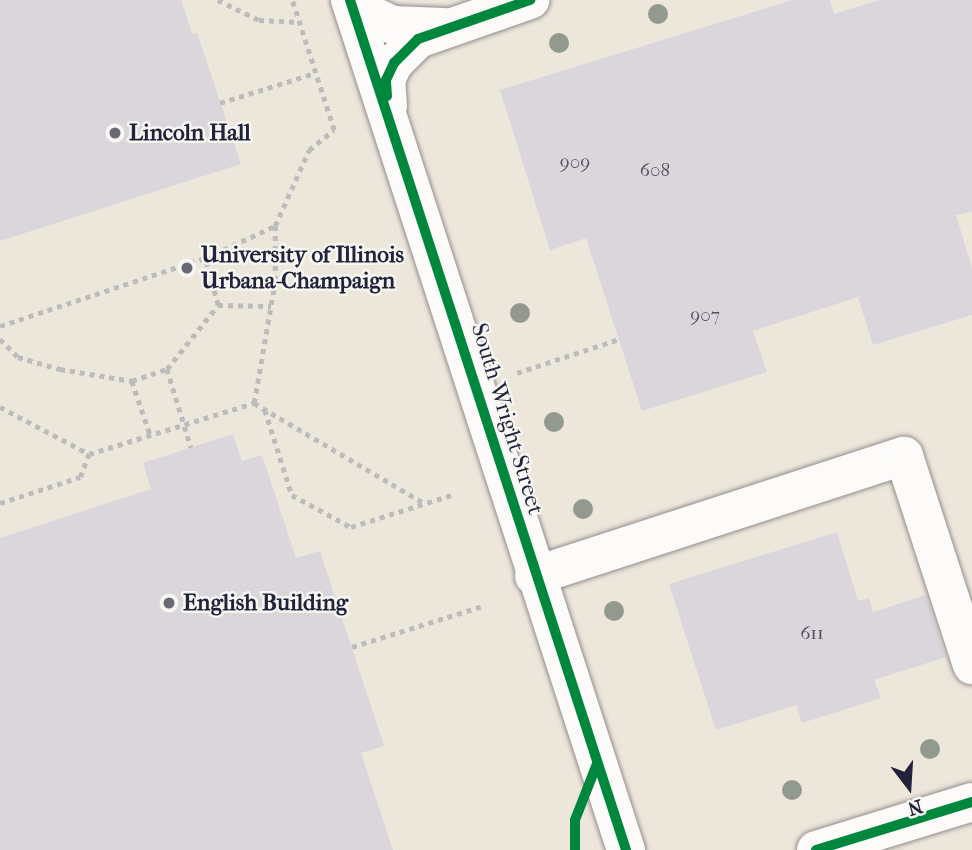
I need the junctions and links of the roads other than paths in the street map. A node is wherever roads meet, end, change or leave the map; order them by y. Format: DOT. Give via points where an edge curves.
graph roads {
  1 [pos="530,0"];
  2 [pos="351,3"];
  3 [pos="443,27"];
  4 [pos="388,113"];
  5 [pos="534,576"];
  6 [pos="972,665"];
  7 [pos="972,802"];
  8 [pos="626,850"];
  9 [pos="817,850"];
  1 -- 3 [label="street"];
  2 -- 3 [label="street" via="393,25"];
  2 -- 4 [label="street, South Wright Street"];
  3 -- 4 [label="street" via="418,39 394,63 386,80"];
  4 -- 5 [label="street, South Wright Street"];
  5 -- 6 [label="street" via="904,456"];
  5 -- 8 [label="street, South Wright Street"];
  7 -- 9 [label="street"];
}
